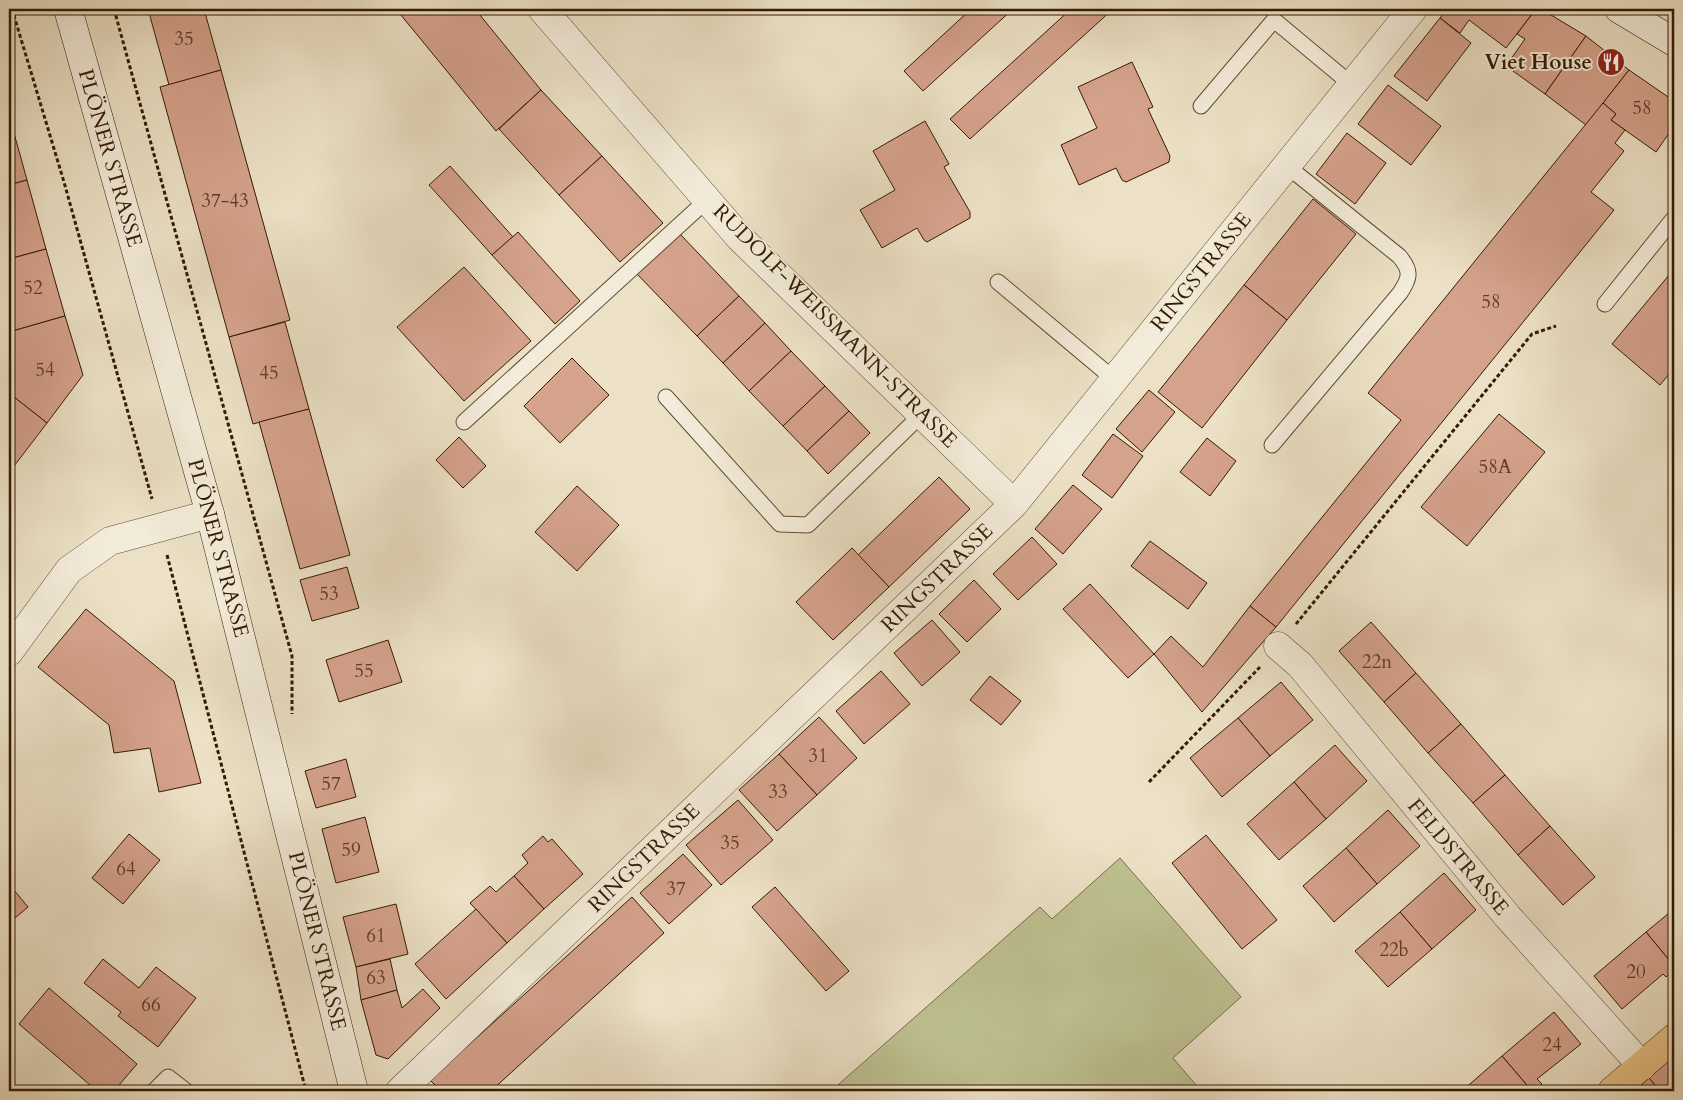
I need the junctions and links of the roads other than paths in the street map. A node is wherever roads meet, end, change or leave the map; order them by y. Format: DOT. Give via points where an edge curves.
graph roads {
  1 [pos="68,9"];
  2 [pos="542,9"];
  3 [pos="1413,9"];
  4 [pos="1619,9"];
  5 [pos="1279,14"];
  6 [pos="1674,42"];
  7 [pos="1352,85"];
  8 [pos="1201,106"];
  9 [pos="1287,166"];
  10 [pos="708,199"];
  11 [pos="1674,218"];
  12 [pos="998,282"];
  13 [pos="1605,304"];
  14 [pos="1115,380"];
  15 [pos="666,397"];
  16 [pos="922,414"];
  17 [pos="464,422"];
  18 [pos="1272,445"];
  19 [pos="1014,504"];
  20 [pos="210,514"];
  21 [pos="1278,646"];
  22 [pos="9,652"];
  23 [pos="1674,1038"];
  24 [pos="1642,1066"];
  25 [pos="154,1091"];
  26 [pos="186,1091"];
  27 [pos="354,1091"];
  28 [pos="400,1091"];
  29 [pos="1612,1091"];
  1 -- 20 [label="street, PLÖNER STRASSE"];
  2 -- 10 [label="street, RUDOLF-WEISSMANN-STRASSE"];
  3 -- 7 [label="street, RINGSTRASSE"];
  4 -- 6 [label="street"];
  5 -- 7 [label="lane"];
  5 -- 8 [label="lane"];
  7 -- 9 [label="street, RINGSTRASSE"];
  9 -- 14 [label="street, RINGSTRASSE"];
  9 -- 18 [label="lane" via="1399,256 1407,265 1409,275 1400,293"];
  10 -- 16 [label="street, RUDOLF-WEISSMANN-STRASSE" via="740,238"];
  10 -- 17 [label="lane"];
  11 -- 13 [label="lane"];
  12 -- 14 [label="lane"];
  14 -- 19 [label="street, RINGSTRASSE"];
  15 -- 16 [label="lane" via="780,524 808,525"];
  16 -- 19 [label="street, RUDOLF-WEISSMANN-STRASSE"];
  19 -- 28 [label="street, RINGSTRASSE"];
  20 -- 22 [label="street" via="110,541 69,570"];
  20 -- 27 [label="street, PLÖNER STRASSE"];
  21 -- 24 [label="street, FELDSTRASSE" via="1300,665 1508,917"];
  23 -- 24 [label="main road"];
  24 -- 29 [label="main road"];
  25 -- 26 [label="lane" via="168,1077"];
}
